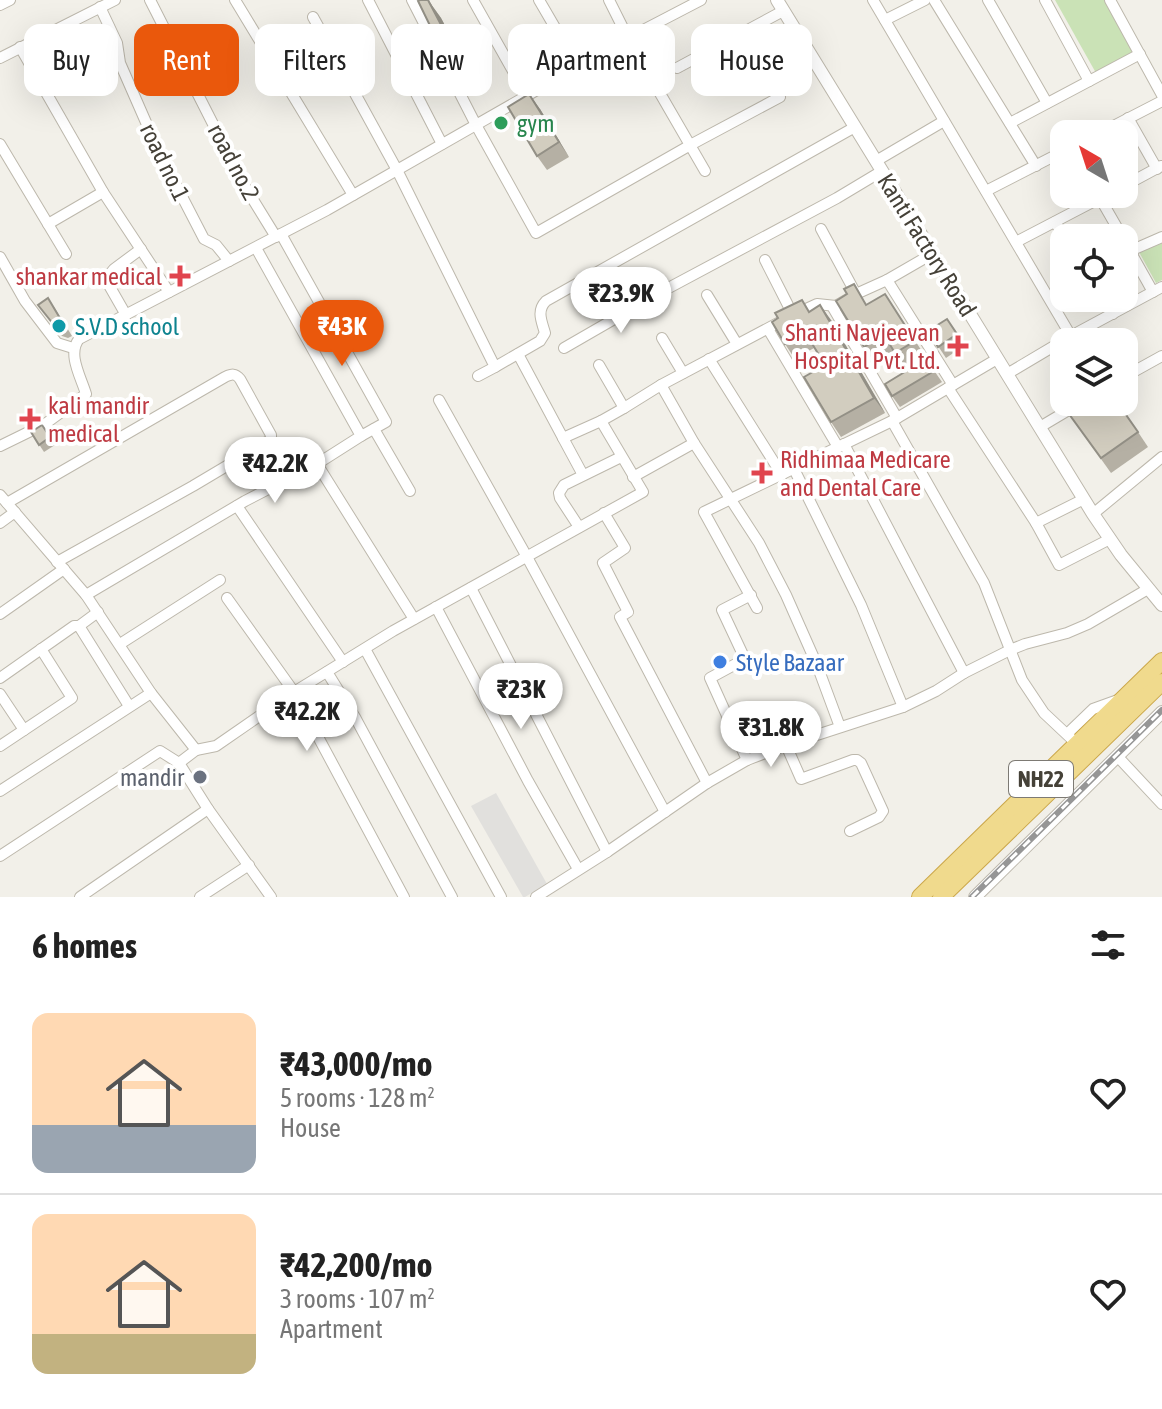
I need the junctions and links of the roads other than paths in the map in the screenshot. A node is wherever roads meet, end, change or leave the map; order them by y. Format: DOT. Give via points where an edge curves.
graph roads {
  1 [pos="10,0"];
  2 [pos="115,0"];
  3 [pos="150,0"];
  4 [pos="235,0"];
  5 [pos="368,0"];
  6 [pos="412,0"];
  7 [pos="473,0"];
  8 [pos="539,0"];
  9 [pos="609,0"];
  10 [pos="701,0"];
  11 [pos="873,0"];
  12 [pos="925,0"];
  13 [pos="934,0"];
  14 [pos="988,0"];
  15 [pos="1045,0"];
  16 [pos="1110,0"];
  17 [pos="0,5"];
  18 [pos="780,5"];
  19 [pos="100,7"];
  20 [pos="313,17"];
  21 [pos="885,20"];
  22 [pos="553,24"];
  23 [pos="621,24"];
  24 [pos="655,24"];
  25 [pos="20,47"];
  26 [pos="1140,54"];
  27 [pos="0,58"];
  28 [pos="508,62"];
  29 [pos="677,68"];
  30 [pos="1089,81"];
  31 [pos="1162,95"];
  32 [pos="527,96"];
  33 [pos="661,96"];
  34 [pos="780,97"];
  35 [pos="1162,101"];
  36 [pos="1047,103"];
  37 [pos="1128,118"];
  38 [pos="1124,120"];
  39 [pos="944,121"];
  40 [pos="1010,123"];
  41 [pos="476,125"];
  42 [pos="855,127"];
  43 [pos="0,144"];
  44 [pos="442,144"];
  45 [pos="690,146"];
  46 [pos="1050,158"];
  47 [pos="879,166"];
  48 [pos="1036,166"];
  49 [pos="1159,167"];
  50 [pos="397,170"];
  51 [pos="705,171"];
  52 [pos="1138,178"];
  53 [pos="986,191"];
  54 [pos="103,192"];
  55 [pos="353,195"];
  56 [pos="1081,208"];
  57 [pos="1055,222"];
  58 [pos="48,224"];
  59 [pos="821,229"];
  60 [pos="279,236"];
  61 [pos="1162,237"];
  62 [pos="1016,242"];
  63 [pos="256,248"];
  64 [pos="1138,248"];
  65 [pos="141,249"];
  66 [pos="66,254"];
  67 [pos="932,254"];
  68 [pos="0,257"];
  69 [pos="765,260"];
  70 [pos="229,261"];
  71 [pos="1138,263"];
  72 [pos="887,280"];
  73 [pos="1157,290"];
  74 [pos="169,292"];
  75 [pos="856,294"];
  76 [pos="707,295"];
  77 [pos="832,306"];
  78 [pos="1113,314"];
  79 [pos="126,315"];
  80 [pos="793,315"];
  81 [pos="1066,328"];
  82 [pos="1086,328"];
  83 [pos="768,329"];
  84 [pos="662,338"];
  85 [pos="76,344"];
  86 [pos="737,344"];
  87 [pos="564,348"];
  88 [pos="1050,348"];
  89 [pos="518,354"];
  90 [pos="1162,356"];
  91 [pos="709,359"];
  92 [pos="997,359"];
  93 [pos="599,365"];
  94 [pos="495,367"];
  95 [pos="1138,369"];
  96 [pos="683,373"];
  97 [pos="1007,374"];
  98 [pos="478,376"];
  99 [pos="661,385"];
  100 [pos="951,387"];
  101 [pos="439,400"];
  102 [pos="624,408"];
  103 [pos="1058,416"];
  104 [pos="894,420"];
  105 [pos="601,421"];
  106 [pos="1040,427"];
  107 [pos="374,429"];
  108 [pos="361,436"];
  109 [pos="563,438"];
  110 [pos="694,443"];
  111 [pos="0,446"];
  112 [pos="841,446"];
  113 [pos="621,457"];
  114 [pos="1162,457"];
  115 [pos="317,464"];
  116 [pos="794,469"];
  117 [pos="583,475"];
  118 [pos="782,475"];
  119 [pos="633,477"];
  120 [pos="410,491"];
  121 [pos="732,498"];
  122 [pos="3,499"];
  123 [pos="1084,499"];
  124 [pos="237,506"];
  125 [pos="15,512"];
  126 [pos="604,513"];
  127 [pos="1093,514"];
  128 [pos="0,523"];
  129 [pos="1036,523"];
  130 [pos="579,527"];
  131 [pos="1110,539"];
  132 [pos="527,557"];
  133 [pos="60,566"];
  134 [pos="220,580"];
  135 [pos="471,588"];
  136 [pos="1148,589"];
  137 [pos="86,595"];
  138 [pos="751,595"];
  139 [pos="227,598"];
  140 [pos="1162,605"];
  141 [pos="436,607"];
  142 [pos="757,608"];
  143 [pos="98,612"];
  144 [pos="0,614"];
  145 [pos="414,619"];
  146 [pos="79,626"];
  147 [pos="120,644"];
  148 [pos="41,649"];
  149 [pos="365,649"];
  150 [pos="1010,650"];
  151 [pos="1162,661"];
  152 [pos="343,662"];
  153 [pos="327,672"];
  154 [pos="964,673"];
  155 [pos="0,678"];
  156 [pos="1162,682"];
  157 [pos="294,692"];
  158 [pos="151,693"];
  159 [pos="0,694"];
  160 [pos="129,706"];
  161 [pos="903,707"];
  162 [pos="1162,712"];
  163 [pos="840,727"];
  164 [pos="24,730"];
  165 [pos="1072,739"];
  166 [pos="786,745"];
  167 [pos="0,746"];
  168 [pos="196,750"];
  169 [pos="1118,757"];
  170 [pos="747,760"];
  171 [pos="179,763"];
  172 [pos="707,783"];
  173 [pos="0,791"];
  174 [pos="1162,804"];
  175 [pos="208,809"];
  176 [pos="665,812"];
  177 [pos="850,831"];
  178 [pos="607,852"];
  179 [pos="0,856"];
  180 [pos="249,865"];
  181 [pos="578,869"];
  182 [pos="80,897"];
  183 [pos="200,897"];
  184 [pos="271,897"];
  185 [pos="404,897"];
  186 [pos="452,897"];
  187 [pos="501,897"];
  188 [pos="536,897"];
  189 [pos="920,897"];
  190 [pos="941,897"];
  191 [pos="975,897"];
  1 -- 17 [label="street"];
  2 -- 19 [label="street"];
  3 -- 60 [label="street, road no.2" via="244,185"];
  4 -- 55 [label="street"];
  5 -- 44 [label="street"];
  6 -- 41 [label="street"];
  7 -- 28 [label="street"];
  8 -- 22 [label="street"];
  9 -- 23 [label="street"];
  10 -- 24 [label="street"];
  11 -- 21 [label="street"];
  12 -- 21 [label="street"];
  13 -- 40 [label="street"];
  14 -- 36 [label="street"];
  15 -- 30 [label="street"];
  16 -- 26 [label="street"];
  18 -- 29 [label="street"];
  18 -- 42 [label="street, Kanti Factory Road"];
  19 -- 25 [label="street"];
  19 -- 70 [label="street, road no.1" via="159,152 204,239"];
  20 -- 50 [label="street"];
  21 -- 39 [label="street"];
  25 -- 27 [label="street"];
  25 -- 54 [label="street"];
  26 -- 30 [label="street"];
  26 -- 31 [label="street"];
  30 -- 36 [label="street"];
  32 -- 41 [label="street"];
  33 -- 45 [label="street"];
  34 -- 45 [label="street"];
  35 -- 37 [label="street"];
  36 -- 40 [label="street"];
  37 -- 38 [label="street"];
  37 -- 49 [label="street"];
  39 -- 47 [label="street"];
  39 -- 53 [label="street"];
  40 -- 48 [label="street"];
  41 -- 44 [label="street"];
  41 -- 45 [label="street" via="536,233"];
  42 -- 47 [label="street, Kanti Factory Road"];
  42 -- 89 [label="street" via="546,301 540,313 545,333"];
  43 -- 58 [label="street"];
  44 -- 50 [label="street"];
  45 -- 51 [label="street"];
  46 -- 48 [label="street"];
  47 -- 67 [label="street, Kanti Factory Road"];
  47 -- 87 [label="street" via="837,198"];
  48 -- 53 [label="street"];
  49 -- 52 [label="street"];
  50 -- 55 [label="street"];
  50 -- 94 [label="street"];
  53 -- 62 [label="street"];
  54 -- 58 [label="street"];
  54 -- 65 [label="street"];
  55 -- 60 [label="street"];
  56 -- 57 [label="street"];
  57 -- 62 [label="street"];
  58 -- 66 [label="street"];
  59 -- 75 [label="street"];
  60 -- 63 [label="street"];
  60 -- 107 [label="street, road no.2" via="386,422"];
  61 -- 64 [label="street"];
  62 -- 81 [label="street"];
  63 -- 70 [label="street"];
  63 -- 108 [label="street"];
  65 -- 74 [label="street"];
  65 -- 79 [label="street" via="109,275"];
  67 -- 72 [label="street"];
  67 -- 92 [label="street, Kanti Factory Road"];
  68 -- 85 [label="street" via="57,343"];
  69 -- 80 [label="street"];
  70 -- 74 [label="street"];
  71 -- 73 [label="street"];
  72 -- 75 [label="street"];
  72 -- 100 [label="street"];
  73 -- 78 [label="street"];
  74 -- 79 [label="street"];
  75 -- 77 [label="street"];
  76 -- 86 [label="street"];
  77 -- 80 [label="street" via="817,304"];
  77 -- 104 [label="street"];
  78 -- 82 [label="street"];
  79 -- 85 [label="street"];
  80 -- 83 [label="street"];
  83 -- 86 [label="street"];
  83 -- 112 [label="street"];
  84 -- 96 [label="street"];
  85 -- 111 [label="street" via="73,353 86,394 45,424"];
  86 -- 91 [label="street"];
  88 -- 97 [label="street"];
  89 -- 94 [label="street"];
  89 -- 109 [label="street"];
  90 -- 95 [label="street"];
  91 -- 96 [label="street"];
  91 -- 118 [label="street"];
  92 -- 97 [label="street, Kanti Factory Road"];
  92 -- 100 [label="street"];
  93 -- 102 [label="street"];
  94 -- 98 [label="street"];
  96 -- 99 [label="street"];
  97 -- 106 [label="street, Kanti Factory Road"];
  99 -- 102 [label="street"];
  99 -- 110 [label="street"];
  100 -- 104 [label="street"];
  100 -- 129 [label="street"];
  101 -- 132 [label="street"];
  102 -- 105 [label="street"];
  103 -- 106 [label="street"];
  104 -- 112 [label="street"];
  104 -- 150 [label="street" via="984,583"];
  105 -- 109 [label="street"];
  105 -- 113 [label="street"];
  106 -- 123 [label="street, Kanti Factory Road"];
  107 -- 108 [label="street"];
  107 -- 120 [label="street"];
  108 -- 115 [label="street"];
  109 -- 117 [label="street"];
  110 -- 119 [label="street"];
  110 -- 121 [label="street"];
  112 -- 116 [label="street"];
  112 -- 154 [label="street"];
  113 -- 117 [label="street"];
  113 -- 119 [label="street"];
  114 -- 127 [label="street"];
  115 -- 124 [label="street"];
  115 -- 145 [label="street"];
  116 -- 118 [label="street"];
  116 -- 161 [label="street" via="861,605"];
  117 -- 130 [label="street" via="559,493"];
  118 -- 121 [label="street"];
  119 -- 126 [label="street" via="643,492"];
  121 -- 138 [label="street" via="704,512"];
  121 -- 163 [label="street" via="786,595"];
  122 -- 125 [label="street"];
  122 -- 133 [label="street" via="236,374 271,439"];
  123 -- 127 [label="street, Kanti Factory Road"];
  123 -- 129 [label="street"];
  124 -- 137 [label="street"];
  124 -- 152 [label="street"];
  125 -- 128 [label="street"];
  125 -- 133 [label="street"];
  126 -- 130 [label="street"];
  126 -- 172 [label="street" via="625,548 603,563 628,612 620,617"];
  127 -- 131 [label="street, Kanti Factory Road"];
  129 -- 131 [label="street" via="1059,565"];
  130 -- 132 [label="street"];
  131 -- 136 [label="street, Kanti Factory Road"];
  132 -- 135 [label="street"];
  132 -- 176 [label="street"];
  133 -- 137 [label="street"];
  133 -- 144 [label="street"];
  134 -- 147 [label="street"];
  135 -- 141 [label="street"];
  135 -- 178 [label="street"];
  136 -- 140 [label="street, Kanti Factory Road"];
  136 -- 150 [label="street" via="1088,624"];
  137 -- 143 [label="street"];
  138 -- 142 [label="street"];
  138 -- 170 [label="street" via="722,610 745,659 710,678"];
  139 -- 157 [label="street"];
  141 -- 145 [label="street"];
  141 -- 181 [label="street"];
  143 -- 146 [label="street"];
  143 -- 147 [label="street"];
  145 -- 149 [label="street"];
  146 -- 148 [label="street"];
  146 -- 160 [label="street"];
  147 -- 158 [label="street"];
  148 -- 155 [label="street"];
  148 -- 164 [label="street" via="72,698"];
  149 -- 152 [label="street"];
  149 -- 187 [label="street"];
  150 -- 154 [label="street"];
  150 -- 165 [label="street" via="1022,680 1052,723"];
  151 -- 165 [label="highway, NH22"];
  152 -- 153 [label="street"];
  153 -- 157 [label="street"];
  153 -- 186 [label="street"];
  154 -- 161 [label="street"];
  156 -- 190 [label="highway, NH22"];
  157 -- 168 [label="street" via="216,746"];
  157 -- 185 [label="street"];
  158 -- 160 [label="street"];
  158 -- 168 [label="street"];
  159 -- 164 [label="street"];
  160 -- 173 [label="street"];
  161 -- 163 [label="street"];
  162 -- 169 [label="street"];
  163 -- 166 [label="street"];
  164 -- 167 [label="street"];
  165 -- 189 [label="highway, NH22"];
  166 -- 170 [label="street"];
  166 -- 177 [label="street" via="801,779 853,760 861,763 883,814"];
  168 -- 171 [label="street"];
  169 -- 174 [label="street"];
  169 -- 191 [label="street"];
  170 -- 172 [label="street"];
  171 -- 175 [label="street"];
  171 -- 179 [label="street" via="160,751"];
  172 -- 176 [label="street"];
  175 -- 180 [label="street"];
  175 -- 182 [label="street"];
  176 -- 178 [label="street"];
  178 -- 181 [label="street"];
  180 -- 183 [label="street"];
  180 -- 184 [label="street"];
  181 -- 188 [label="street"];
}
